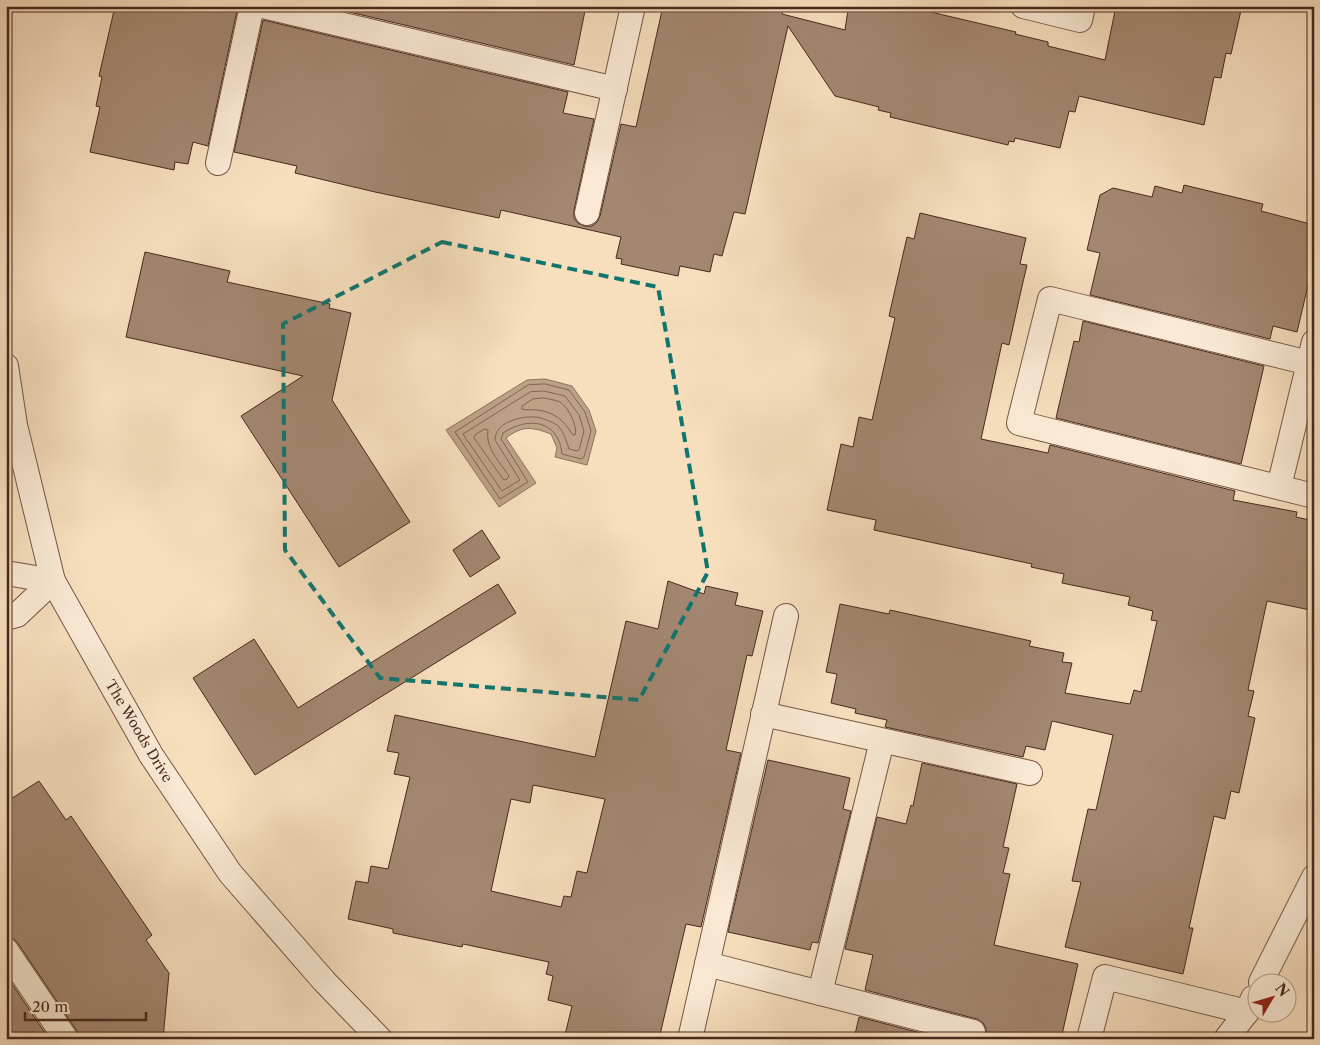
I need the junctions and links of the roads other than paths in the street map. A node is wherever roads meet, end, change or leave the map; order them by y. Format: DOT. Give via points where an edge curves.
graph roads {
  1 [pos="252,6"];
  2 [pos="263,6"];
  3 [pos="633,6"];
  4 [pos="1023,6"];
  5 [pos="1083,6"];
  6 [pos="615,88"];
  7 [pos="218,163"];
  8 [pos="587,214"];
  9 [pos="1311,352"];
  10 [pos="6,366"];
  11 [pos="1279,487"];
  12 [pos="1314,496"];
  13 [pos="6,573"];
  14 [pos="53,581"];
  15 [pos="786,616"];
  16 [pos="6,618"];
  17 [pos="763,714"];
  18 [pos="882,741"];
  19 [pos="1030,773"];
  20 [pos="1314,877"];
  21 [pos="6,950"];
  22 [pos="707,964"];
  23 [pos="1266,972"];
  24 [pos="820,993"];
  25 [pos="1247,1012"];
  26 [pos="973,1032"];
  27 [pos="66,1039"];
  28 [pos="380,1039"];
  29 [pos="690,1039"];
  30 [pos="1089,1039"];
  31 [pos="1226,1039"];
  1 -- 7 [label="lane"];
  2 -- 6 [label="lane"];
  3 -- 6 [label="lane"];
  4 -- 5 [label="lane" via="1080,20"];
  6 -- 8 [label="lane"];
  9 -- 11 [label="lane"];
  9 -- 11 [label="lane" via="1050,299 1019,423"];
  10 -- 14 [label="lane, The Woods Drive" via="15,425"];
  11 -- 12 [label="lane"];
  13 -- 14 [label="lane"];
  14 -- 16 [label="lane" via="17,615"];
  14 -- 28 [label="lane, The Woods Drive" via="150,755 230,873 324,981"];
  15 -- 17 [label="lane"];
  17 -- 18 [label="lane"];
  17 -- 22 [label="lane"];
  18 -- 19 [label="lane"];
  18 -- 24 [label="lane"];
  20 -- 23 [label="lane"];
  21 -- 27 [label="lane"];
  22 -- 24 [label="lane"];
  22 -- 29 [label="lane"];
  24 -- 26 [label="lane"];
  25 -- 30 [label="lane" via="1105,977"];
  25 -- 31 [label="lane"];
}
